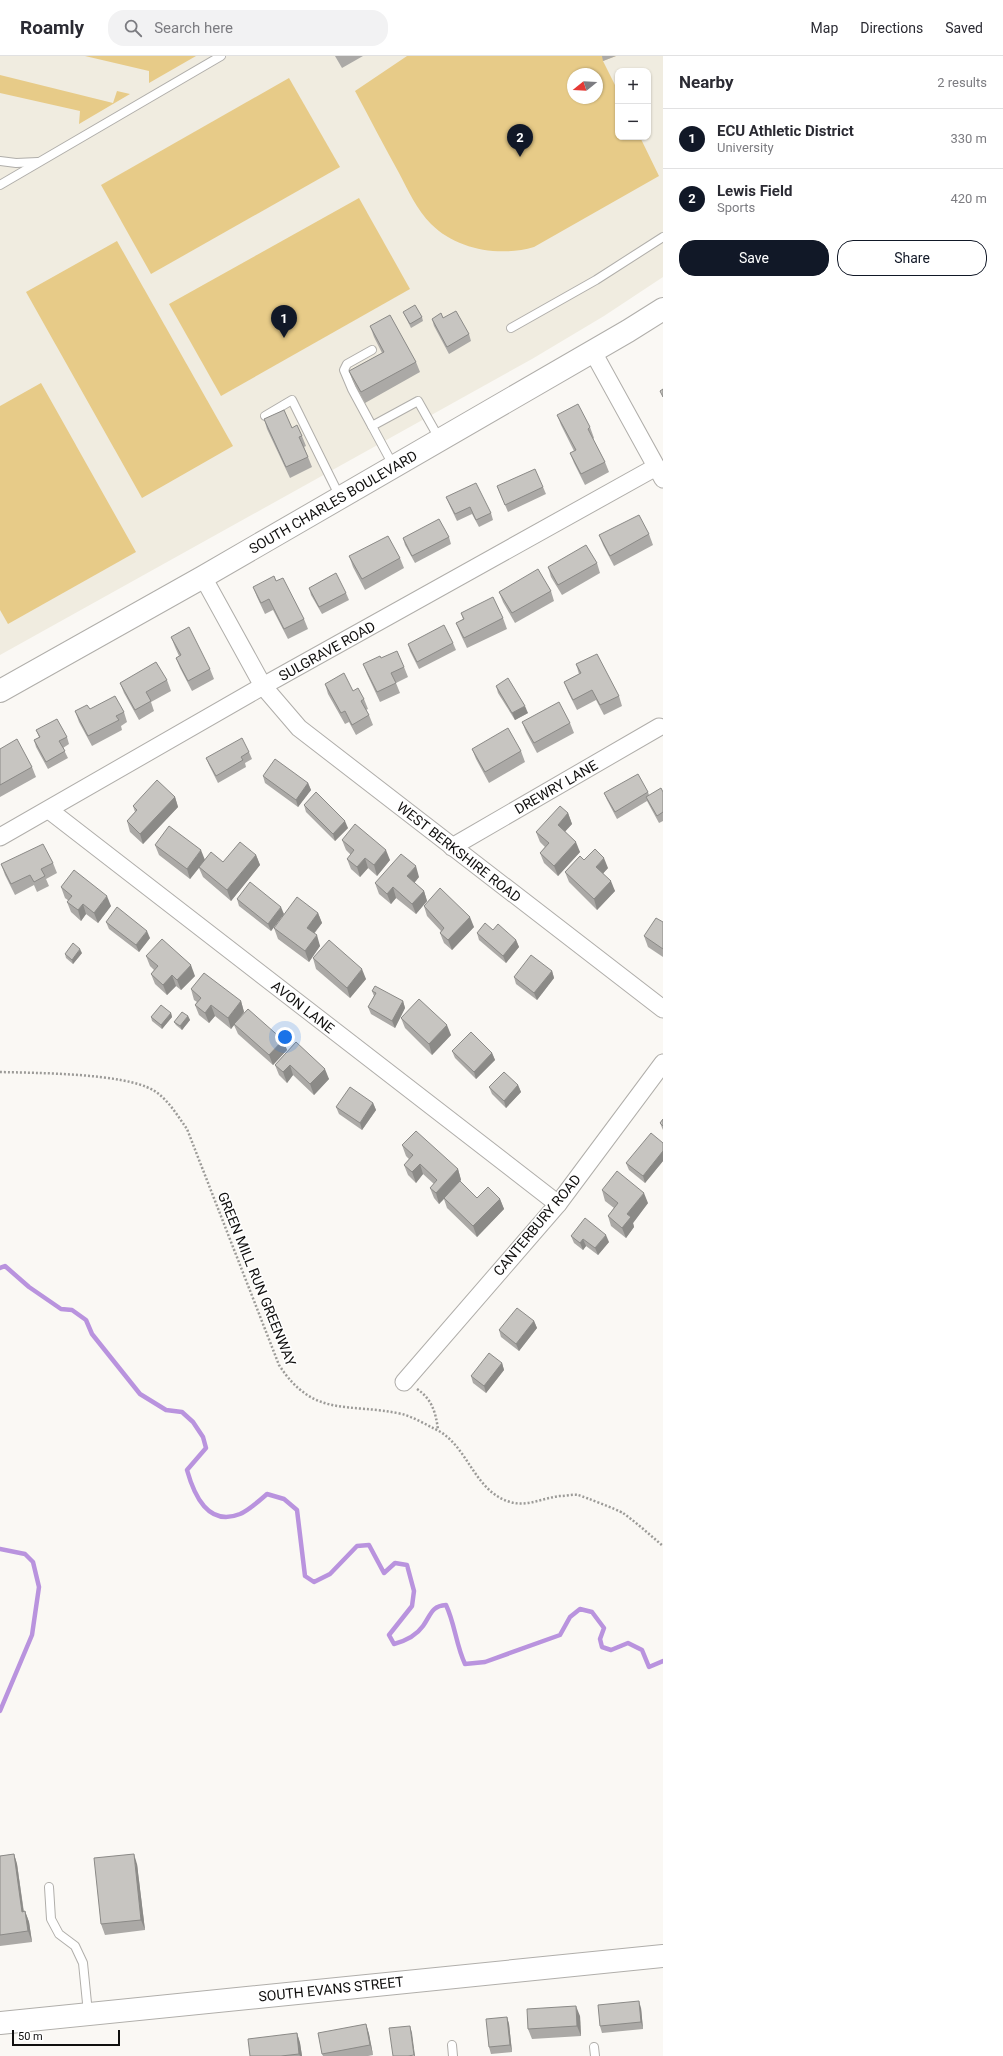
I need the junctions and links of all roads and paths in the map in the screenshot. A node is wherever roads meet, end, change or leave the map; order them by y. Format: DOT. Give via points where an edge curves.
graph roads {
  1 [pos="221,56"];
  2 [pos="0,161"];
  3 [pos="39,162"];
  4 [pos="0,185"];
  5 [pos="663,237"];
  6 [pos="663,309"];
  7 [pos="511,328"];
  8 [pos="372,350"];
  9 [pos="592,352"];
  10 [pos="265,416"];
  11 [pos="372,426"];
  12 [pos="440,440"];
  13 [pos="394,467"];
  14 [pos="660,473"];
  15 [pos="340,498"];
  16 [pos="203,578"];
  17 [pos="263,686"];
  18 [pos="0,691"];
  19 [pos="659,727"];
  20 [pos="49,810"];
  21 [pos="0,837"];
  22 [pos="452,848"];
  23 [pos="663,1009"];
  24 [pos="663,1063"];
  25 [pos="0,1072"];
  26 [pos="558,1204"];
  27 [pos="404,1382"];
  28 [pos="438,1430"];
  29 [pos="663,1546"];
  30 [pos="49,1887"];
  31 [pos="663,1956"];
  32 [pos="88,2014"];
  33 [pos="0,2023"];
  34 [pos="452,2045"];
  35 [pos="594,2047"];
  36 [pos="453,2056"];
  37 [pos="594,2056"];
  1 -- 3 [label="lane"];
  2 -- 3 [label="lane"];
  3 -- 4 [label="lane"];
  5 -- 7 [label="lane" via="596,280"];
  6 -- 9 [label="main road, SOUTH CHARLES BOULEVARD"];
  8 -- 11 [label="lane" via="347,364 344,370"];
  9 -- 12 [label="main road, SOUTH CHARLES BOULEVARD"];
  9 -- 14 [label="street"];
  10 -- 15 [label="lane" via="292,400"];
  11 -- 12 [label="lane" via="418,401"];
  11 -- 13 [label="lane"];
  12 -- 13 [label="main road, SOUTH CHARLES BOULEVARD"];
  13 -- 15 [label="main road, SOUTH CHARLES BOULEVARD"];
  14 -- 17 [label="street, SULGRAVE ROAD"];
  15 -- 16 [label="main road, SOUTH CHARLES BOULEVARD"];
  16 -- 17 [label="street, WEST BERKSHIRE ROAD"];
  16 -- 18 [label="main road, SOUTH CHARLES BOULEVARD"];
  17 -- 20 [label="street, SULGRAVE ROAD"];
  17 -- 22 [label="street, WEST BERKSHIRE ROAD" via="299,728"];
  19 -- 22 [label="street, DREWRY LANE"];
  20 -- 21 [label="street, SULGRAVE ROAD"];
  20 -- 26 [label="street, AVON LANE"];
  22 -- 23 [label="street, WEST BERKSHIRE ROAD"];
  24 -- 26 [label="street, CANTERBURY ROAD"];
  25 -- 28 [label="path, GREEN MILL RUN GREENWAY" via="101,1078 134,1082 153,1090 170,1105 186,1129 279,1365 289,1381 310,1398 324,1403 403,1415"];
  26 -- 27 [label="street, CANTERBURY ROAD"];
  27 -- 28 [label="path" via="425,1394 436,1415"];
  28 -- 29 [label="path, GREEN MILL RUN GREENWAY" via="450,1439 477,1477 493,1494 509,1502 523,1504 559,1496 578,1495 622,1512"];
  30 -- 32 [label="lane" via="52,1918 59,1934 75,1946 83,1963"];
  31 -- 32 [label="main road, SOUTH EVANS STREET"];
  32 -- 33 [label="main road, SOUTH EVANS STREET"];
  34 -- 36 [label="lane"];
  35 -- 37 [label="lane"];
}
